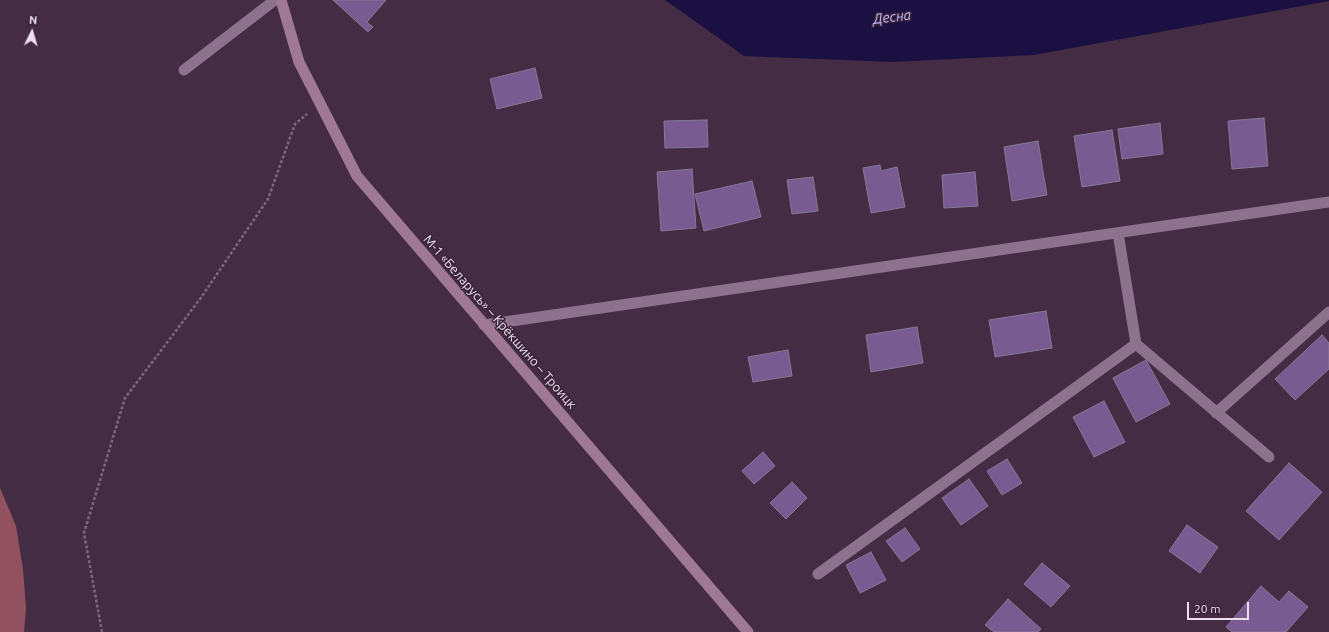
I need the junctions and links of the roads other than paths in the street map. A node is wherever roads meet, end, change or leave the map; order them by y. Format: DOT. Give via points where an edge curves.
graph roads {
  1 [pos="275,0"];
  2 [pos="281,0"];
  3 [pos="184,70"];
  4 [pos="1329,202"];
  5 [pos="1118,233"];
  6 [pos="1329,312"];
  7 [pos="484,325"];
  8 [pos="1136,344"];
  9 [pos="1216,413"];
  10 [pos="1269,457"];
  11 [pos="818,574"];
  12 [pos="748,632"];
  1 -- 3 [label="street"];
  2 -- 7 [label="main road, М-1 «Беларусь» – Крёкшино – Троицк" via="299,62 357,176"];
  4 -- 5 [label="street"];
  5 -- 7 [label="street"];
  5 -- 8 [label="street"];
  6 -- 9 [label="street"];
  7 -- 12 [label="main road, М-1 «Беларусь» – Крёкшино – Троицк"];
  8 -- 9 [label="street"];
  8 -- 11 [label="street"];
  9 -- 10 [label="street"];
}
